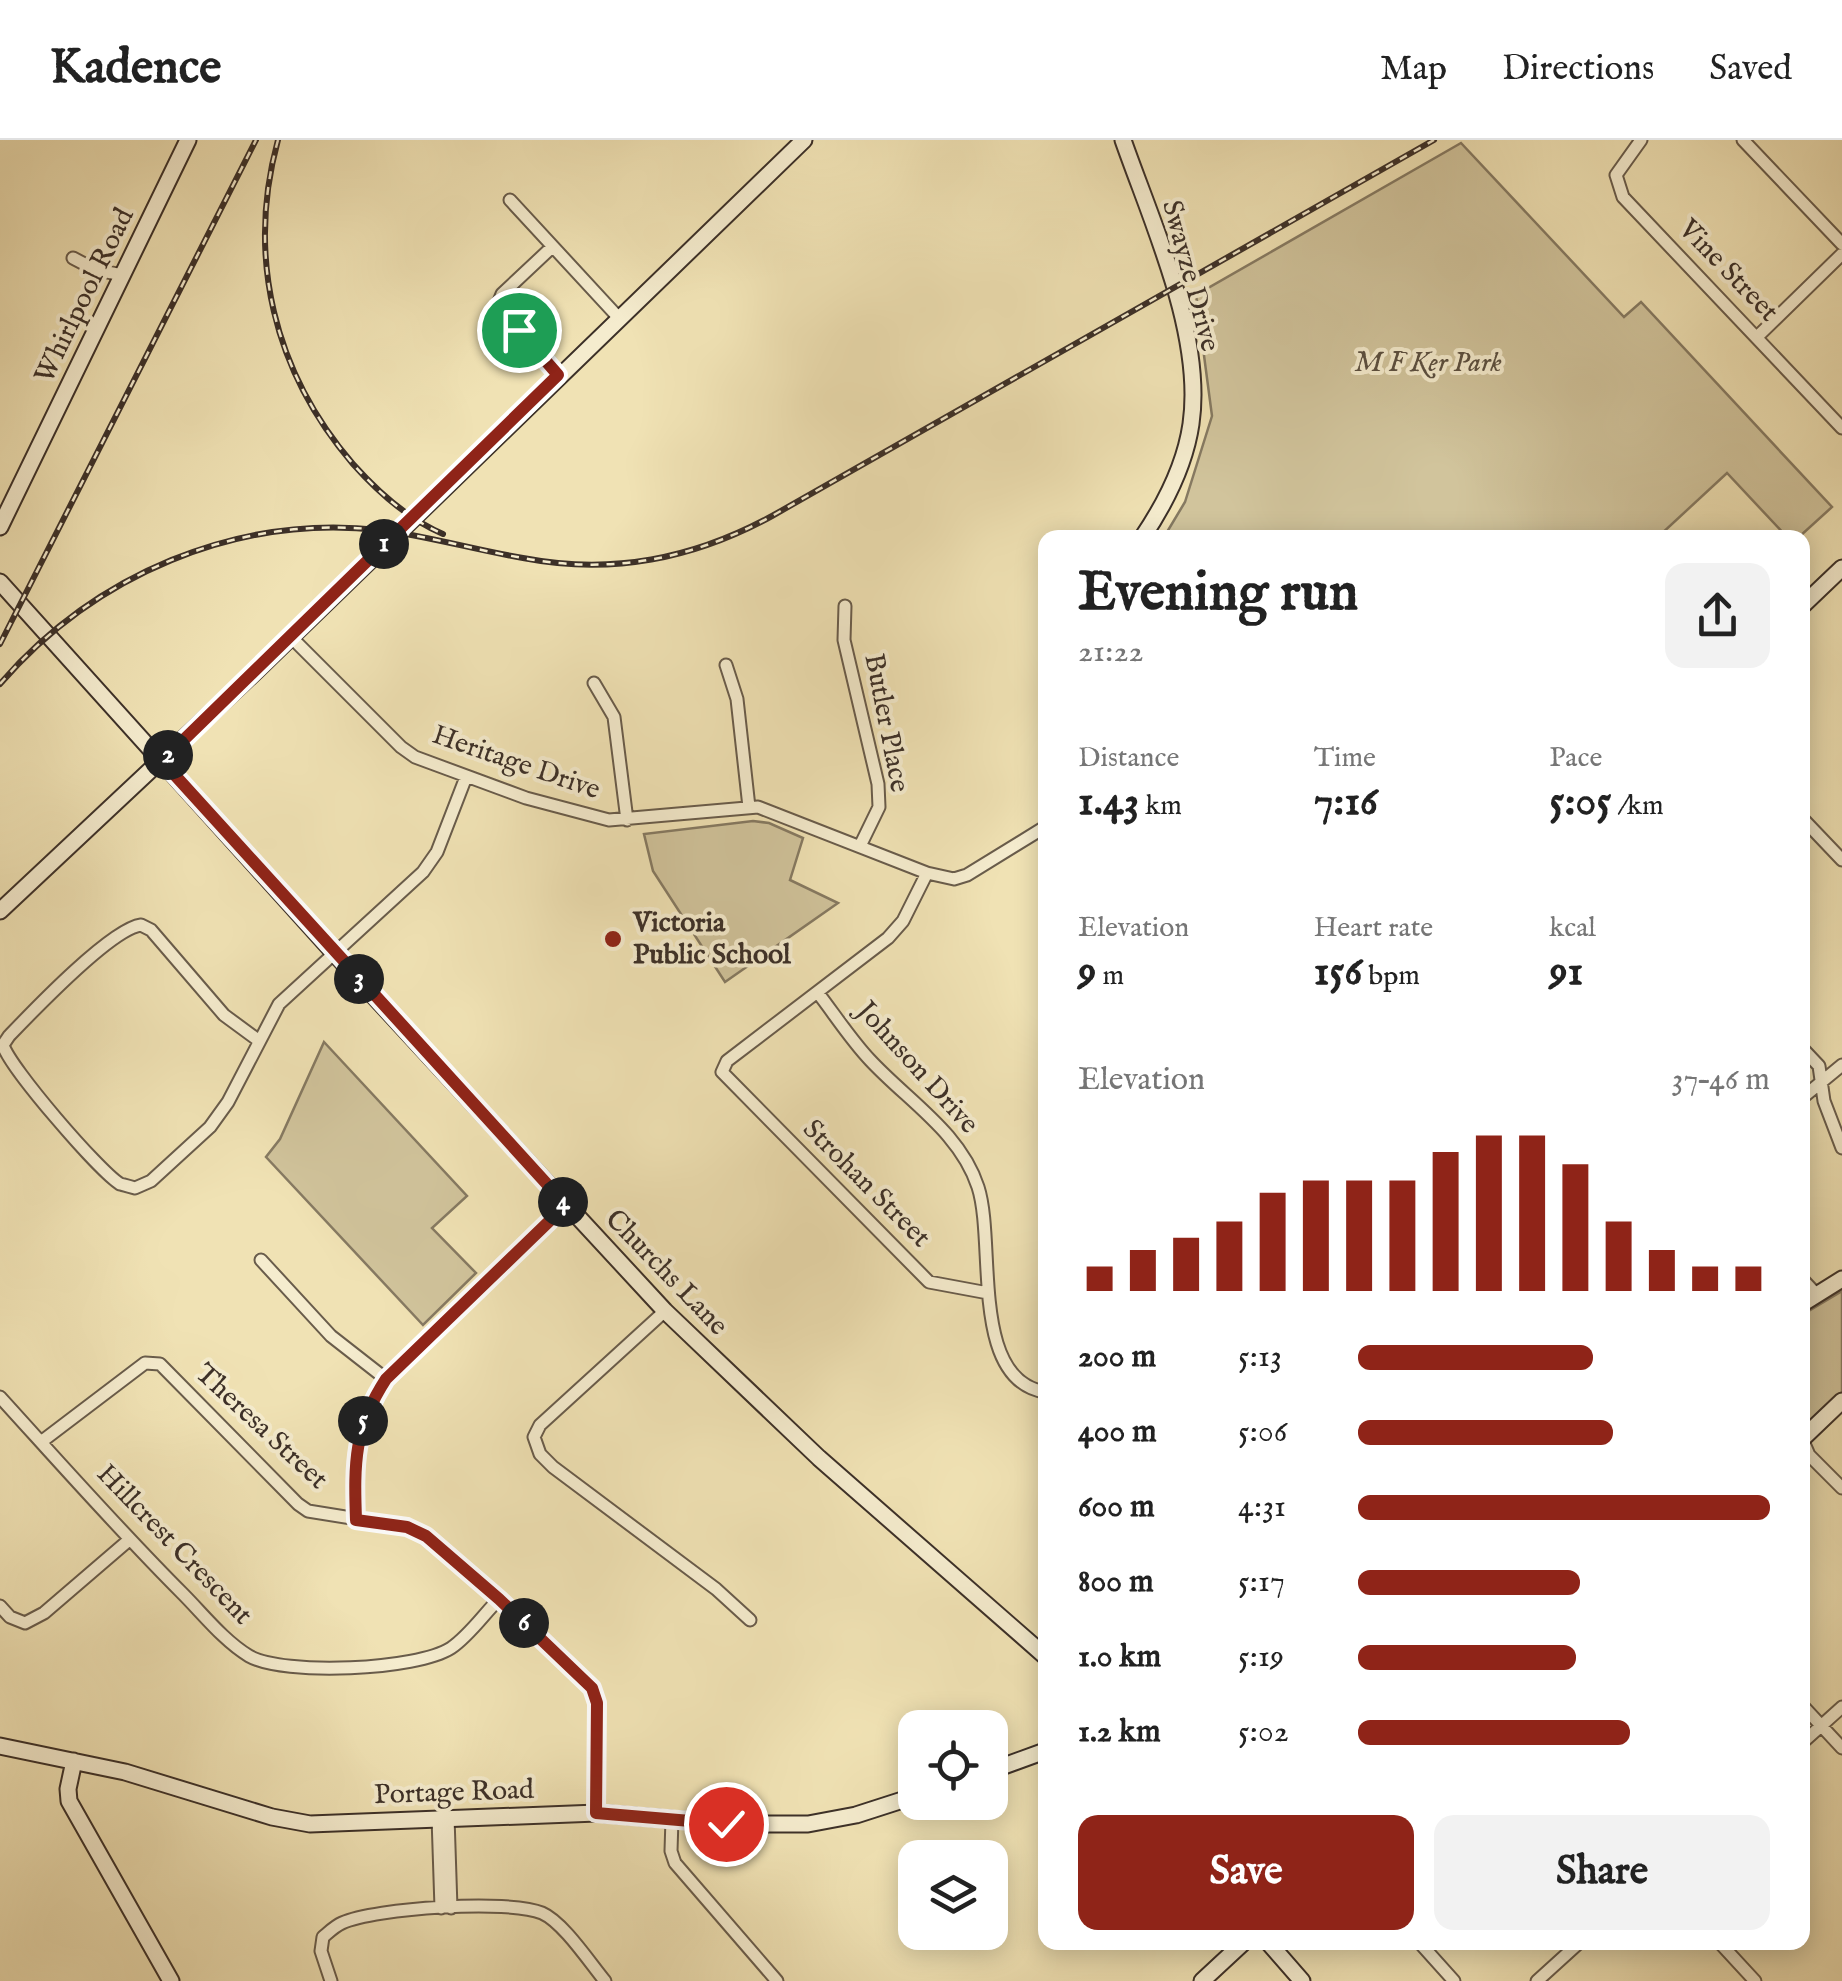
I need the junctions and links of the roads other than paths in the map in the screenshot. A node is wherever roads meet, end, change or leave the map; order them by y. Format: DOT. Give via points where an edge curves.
graph roads {
  1 [pos="188,140"];
  2 [pos="804,140"];
  3 [pos="1122,140"];
  4 [pos="1641,140"];
  5 [pos="1744,140"];
  6 [pos="510,200"];
  7 [pos="1842,244"];
  8 [pos="551,248"];
  9 [pos="1842,254"];
  10 [pos="73,258"];
  11 [pos="123,275"];
  12 [pos="618,318"];
  13 [pos="1757,337"];
  14 [pos="558,375"];
  15 [pos="1842,428"];
  16 [pos="0,527"];
  17 [pos="1147,530"];
  18 [pos="1842,568"];
  19 [pos="0,582"];
  20 [pos="1810,598"];
  21 [pos="845,606"];
  22 [pos="291,637"];
  23 [pos="726,665"];
  24 [pos="594,683"];
  25 [pos="162,761"];
  26 [pos="466,777"];
  27 [pos="748,807"];
  28 [pos="627,820"];
  29 [pos="1810,826"];
  30 [pos="1038,831"];
  31 [pos="860,846"];
  32 [pos="1842,860"];
  33 [pos="927,873"];
  34 [pos="0,911"];
  35 [pos="334,952"];
  36 [pos="818,993"];
  37 [pos="258,1040"];
  38 [pos="1810,1056"];
  39 [pos="1842,1066"];
  40 [pos="1823,1081"];
  41 [pos="1810,1092"];
  42 [pos="1842,1148"];
  43 [pos="566,1205"];
  44 [pos="262,1260"];
  45 [pos="1842,1279"];
  46 [pos="1810,1287"];
  47 [pos="988,1294"];
  48 [pos="1817,1294"];
  49 [pos="1810,1299"];
  50 [pos="665,1310"];
  51 [pos="386,1379"];
  52 [pos="1038,1390"];
  53 [pos="0,1397"];
  54 [pos="1842,1401"];
  55 [pos="1810,1431"];
  56 [pos="41,1442"];
  57 [pos="1810,1455"];
  58 [pos="1842,1488"];
  59 [pos="356,1520"];
  60 [pos="129,1540"];
  61 [pos="499,1599"];
  62 [pos="0,1606"];
  63 [pos="750,1620"];
  64 [pos="1038,1650"];
  65 [pos="1842,1707"];
  66 [pos="1810,1713"];
  67 [pos="1822,1726"];
  68 [pos="1810,1736"];
  69 [pos="0,1746"];
  70 [pos="1842,1748"];
  71 [pos="1038,1754"];
  72 [pos="74,1761"];
  73 [pos="1008,1764"];
  74 [pos="898,1801"];
  75 [pos="596,1813"];
  76 [pos="443,1817"];
  77 [pos="672,1819"];
  78 [pos="446,1908"];
  79 [pos="1235,1950"];
  80 [pos="1275,1950"];
  81 [pos="1426,1950"];
  82 [pos="1571,1950"];
  83 [pos="1726,1950"];
  84 [pos="171,1981"];
  85 [pos="332,1981"];
  86 [pos="605,1981"];
  87 [pos="777,1981"];
  88 [pos="1202,1981"];
  89 [pos="1302,1981"];
  90 [pos="1454,1981"];
  91 [pos="1537,1981"];
  92 [pos="1755,1981"];
  1 -- 11 [label="street, Whirlpool Road"];
  2 -- 12 [label="street"];
  3 -- 17 [label="street, Swayze Drive" via="1190,358 1185,452"];
  4 -- 13 [label="street, Vine Street" via="1616,175 1623,197"];
  5 -- 7 [label="street"];
  6 -- 8 [label="street"];
  8 -- 12 [label="street"];
  8 -- 14 [label="street" via="498,304"];
  9 -- 13 [label="street"];
  10 -- 11 [label="street"];
  11 -- 16 [label="street, Whirlpool Road"];
  12 -- 14 [label="street"];
  13 -- 15 [label="street, Vine Street"];
  14 -- 22 [label="street"];
  18 -- 20 [label="street"];
  19 -- 25 [label="street, Churchs Lane"];
  21 -- 31 [label="street, Butler Place" via="844,640 878,784 879,807"];
  22 -- 25 [label="street"];
  22 -- 26 [label="street, Heritage Drive" via="401,748"];
  23 -- 27 [label="street" via="737,699"];
  24 -- 28 [label="street" via="614,717"];
  25 -- 34 [label="street"];
  25 -- 35 [label="street, Churchs Lane"];
  26 -- 28 [label="street, Heritage Drive" via="584,815"];
  26 -- 35 [label="street" via="423,872"];
  27 -- 28 [label="street, Heritage Drive"];
  27 -- 31 [label="street, Heritage Drive"];
  29 -- 32 [label="street"];
  30 -- 33 [label="street, Heritage Drive" via="968,875"];
  31 -- 33 [label="street, Heritage Drive"];
  33 -- 36 [label="street" via="896,929"];
  35 -- 37 [label="street" via="279,1004"];
  35 -- 43 [label="street, Churchs Lane"];
  36 -- 47 [label="street, Johnson Drive" via="869,1059 966,1159 987,1229"];
  36 -- 47 [label="street, Strohan Street" via="722,1072 929,1282"];
  37 -- 37 [label="street" via="224,1015 141,925 125,930 3,1046 94,1158 120,1184 136,1188 210,1127"];
  38 -- 40 [label="street"];
  39 -- 40 [label="street"];
  40 -- 41 [label="street"];
  40 -- 42 [label="street"];
  43 -- 50 [label="street, Churchs Lane"];
  43 -- 51 [label="street"];
  44 -- 51 [label="street" via="331,1336"];
  45 -- 48 [label="street"];
  46 -- 48 [label="street"];
  47 -- 52 [label="street, Johnson Drive" via="1000,1355 1010,1372"];
  48 -- 49 [label="street"];
  50 -- 63 [label="street" via="540,1424 534,1437 553,1466"];
  50 -- 64 [label="street, Churchs Lane" via="818,1458"];
  51 -- 59 [label="street" via="364,1414 355,1464"];
  53 -- 56 [label="street, Hillcrest Crescent"];
  54 -- 55 [label="street"];
  56 -- 59 [label="street, Theresa Street" via="145,1363 160,1364 298,1504"];
  56 -- 60 [label="street, Hillcrest Crescent"];
  57 -- 58 [label="street"];
  59 -- 61 [label="street, Theresa Street" via="426,1536"];
  60 -- 61 [label="street, Hillcrest Crescent" via="246,1655 273,1663 382,1667 426,1660 452,1646"];
  60 -- 62 [label="street" via="25,1623"];
  61 -- 75 [label="street, Theresa Street" via="592,1688"];
  65 -- 67 [label="street"];
  66 -- 67 [label="street"];
  67 -- 68 [label="street"];
  67 -- 70 [label="street"];
  69 -- 72 [label="street, Portage Road"];
  71 -- 73 [label="street"];
  72 -- 76 [label="street, Portage Road" via="290,1822"];
  72 -- 84 [label="street" via="69,1802"];
  74 -- 77 [label="street, Portage Road" via="808,1824"];
  75 -- 76 [label="street, Portage Road"];
  75 -- 77 [label="street, Portage Road"];
  76 -- 78 [label="street"];
  77 -- 87 [label="street" via="675,1863"];
  78 -- 85 [label="street" via="380,1912 340,1923 324,1937 321,1951"];
  78 -- 86 [label="street" via="541,1912"];
  79 -- 88 [label="street"];
  80 -- 89 [label="street"];
  81 -- 90 [label="street"];
  82 -- 91 [label="street"];
  83 -- 92 [label="street"];
}
